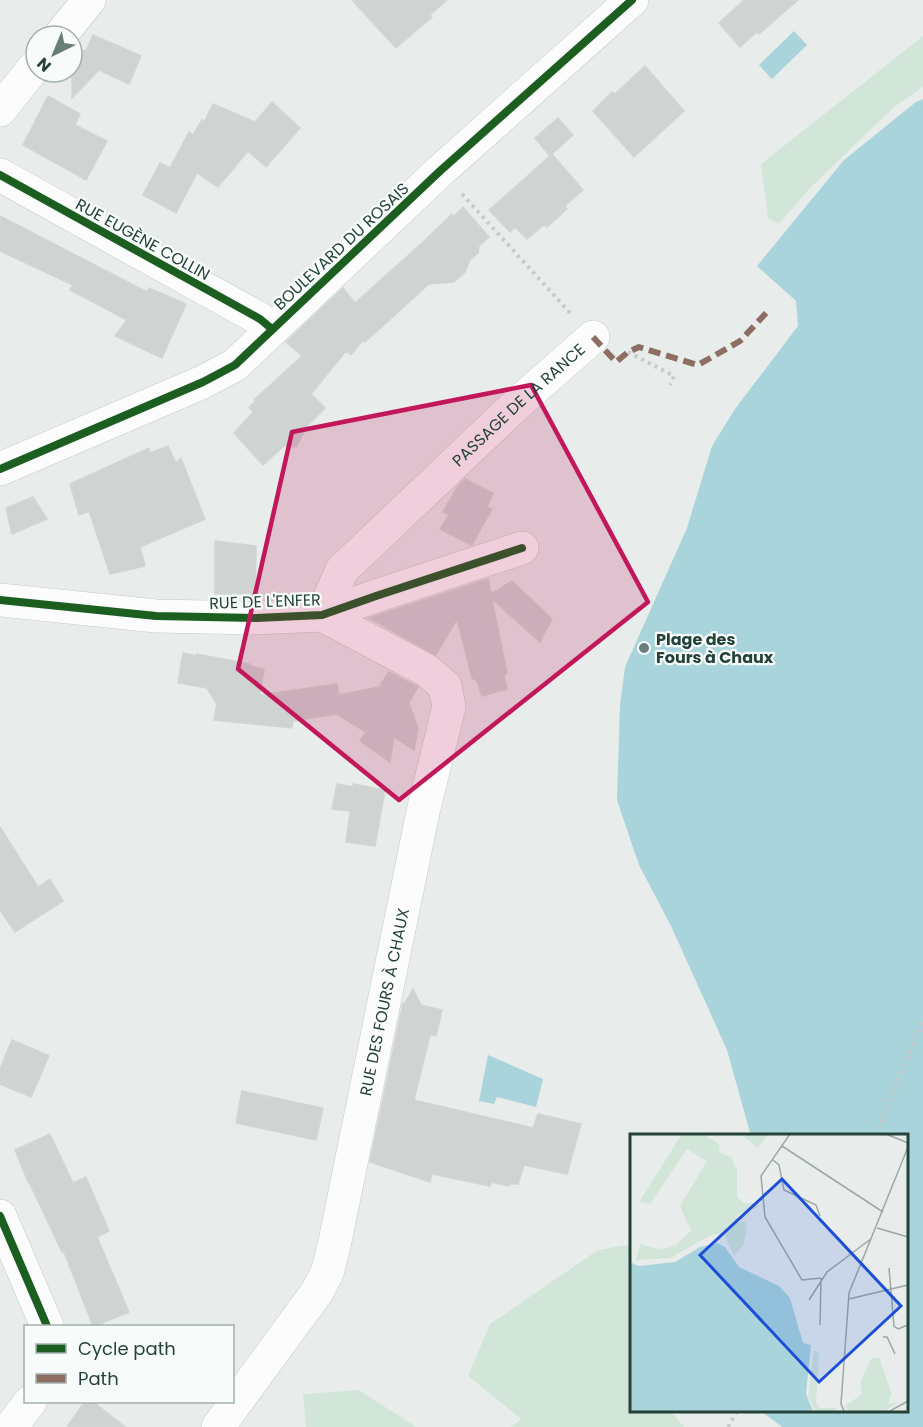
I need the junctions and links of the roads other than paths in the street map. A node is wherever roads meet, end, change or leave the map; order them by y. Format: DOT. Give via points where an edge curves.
graph roads {
  1 [pos="89,0"];
  2 [pos="632,0"];
  3 [pos="70,24"];
  4 [pos="24,80"];
  5 [pos="0,110"];
  6 [pos="0,175"];
  7 [pos="272,328"];
  8 [pos="593,337"];
  9 [pos="0,469"];
  10 [pos="522,548"];
  11 [pos="0,600"];
  12 [pos="322,615"];
  13 [pos="0,1216"];
  14 [pos="47,1325"];
  15 [pos="29,1403"];
  16 [pos="11,1427"];
  17 [pos="218,1427"];
  1 -- 3 [label="street"];
  2 -- 7 [label="street, BOULEVARD DU ROSAIS"];
  4 -- 5 [label="street"];
  6 -- 7 [label="street, RUE EUGÈNE COLLIN"];
  7 -- 9 [label="street, BOULEVARD DU ROSAIS" via="235,365 203,382"];
  8 -- 12 [label="street, PASSAGE DE LA RANCE" via="342,570"];
  10 -- 12 [label="street, RUE DE L'ENFER"];
  11 -- 12 [label="street, RUE DE L'ENFER" via="156,616"];
  12 -- 17 [label="street, RUE DES FOURS À CHAUX" via="426,670 445,686 449,707 423,812 327,1273"];
  13 -- 14 [label="street"];
  15 -- 16 [label="street"];
}
